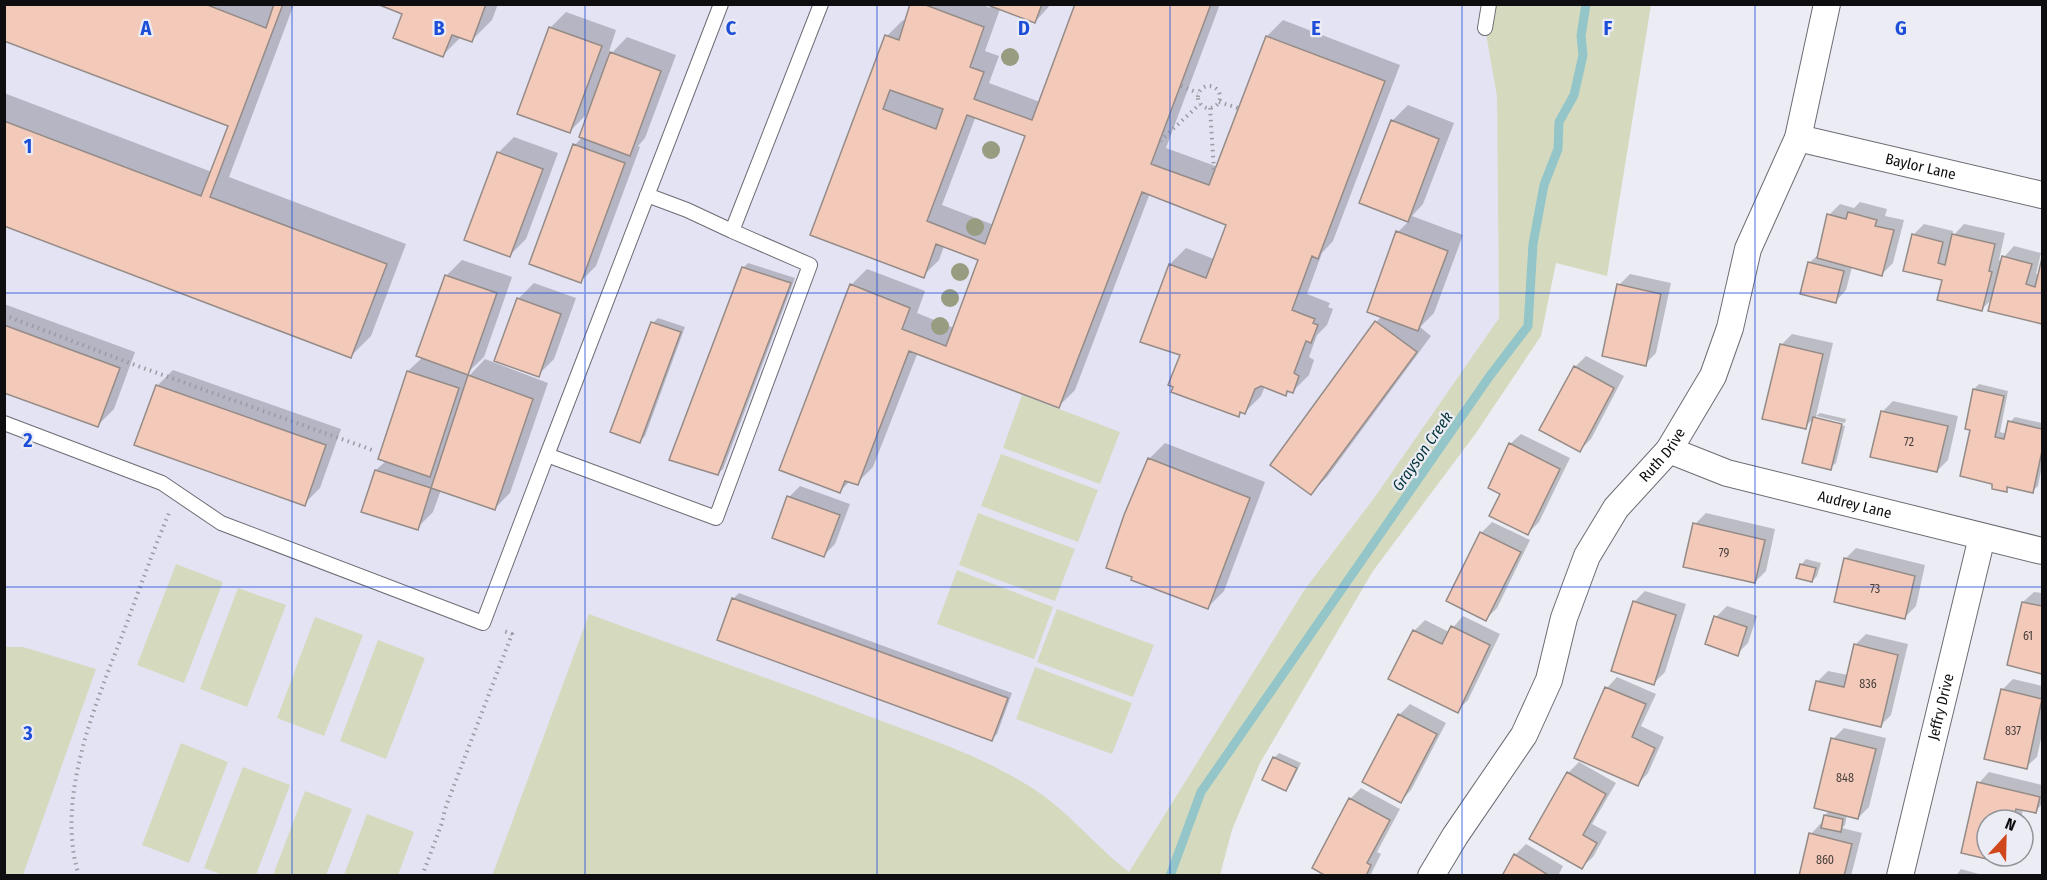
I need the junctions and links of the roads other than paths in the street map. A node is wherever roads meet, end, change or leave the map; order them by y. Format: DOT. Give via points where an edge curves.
graph roads {
  1 [pos="722,4"];
  2 [pos="821,4"];
  3 [pos="1489,4"];
  4 [pos="1827,4"];
  5 [pos="1485,28"];
  6 [pos="1798,138"];
  7 [pos="647,195"];
  8 [pos="2043,195"];
  9 [pos="732,231"];
  10 [pos="4,423"];
  11 [pos="1669,450"];
  12 [pos="547,454"];
  13 [pos="1982,537"];
  14 [pos="2043,551"];
  15 [pos="1431,876"];
  16 [pos="1900,876"];
  1 -- 7 [label="lane"];
  2 -- 9 [label="lane"];
  3 -- 5 [label="lane"];
  4 -- 6 [label="street, Ruth Drive"];
  6 -- 8 [label="street, Baylor Lane"];
  6 -- 11 [label="street, Ruth Drive" via="1748,249 1730,327 1713,376"];
  7 -- 9 [label="lane"];
  7 -- 12 [label="lane"];
  9 -- 12 [label="lane" via="810,265 716,518"];
  10 -- 12 [label="lane" via="162,483 221,523 483,623"];
  11 -- 13 [label="street, Audrey Lane" via="1727,473"];
  11 -- 15 [label="street, Ruth Drive" via="1616,508 1587,556 1564,618 1549,680 1524,735"];
  13 -- 14 [label="street, Audrey Lane"];
  13 -- 16 [label="street, Jeffry Drive"];
}
